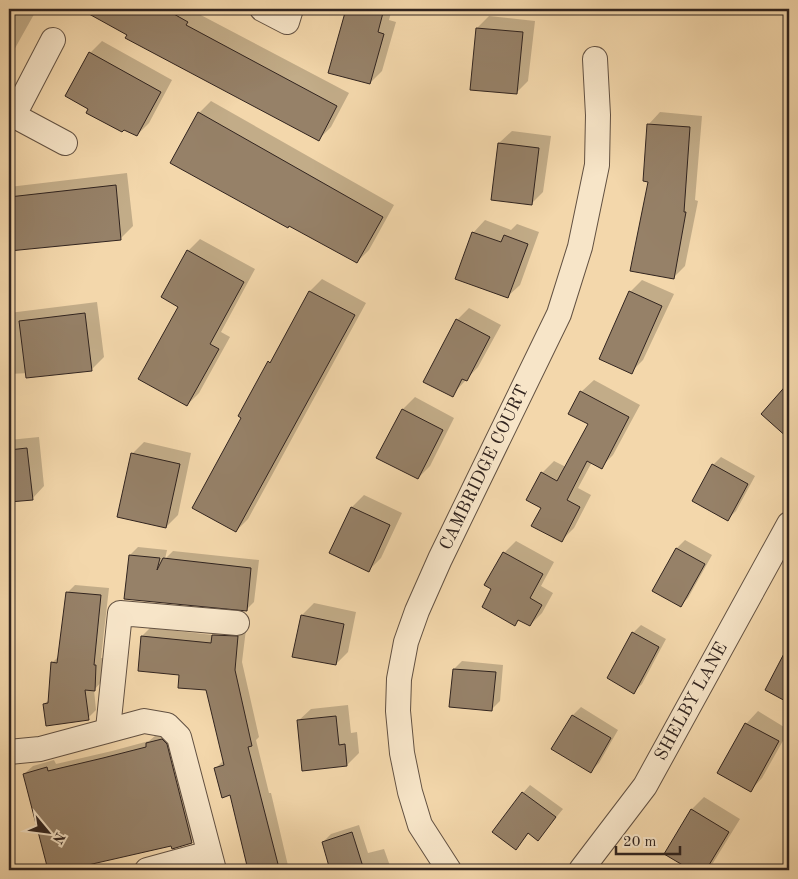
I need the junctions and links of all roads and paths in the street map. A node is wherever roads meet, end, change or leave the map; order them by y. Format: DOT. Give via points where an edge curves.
graph roads {
  1 [pos="262,9"];
  2 [pos="289,16"];
  3 [pos="53,40"];
  4 [pos="596,59"];
  5 [pos="11,114"];
  6 [pos="65,144"];
  7 [pos="789,524"];
  8 [pos="237,623"];
  9 [pos="108,729"];
  10 [pos="9,752"];
  11 [pos="211,862"];
  12 [pos="147,870"];
  13 [pos="449,870"];
  14 [pos="582,870"];
  1 -- 2 [label="street"];
  3 -- 5 [label="street"];
  4 -- 13 [label="street, CAMBRIDGE COURT" via="597,165 580,247 559,314 424,594 406,642 399,679 402,754 410,792 420,825"];
  5 -- 6 [label="street"];
  7 -- 14 [label="street, SHELBY LANE" via="645,786"];
  8 -- 9 [label="street" via="120,613"];
  9 -- 10 [label="street" via="40,749"];
  9 -- 11 [label="street" via="144,720 167,725 179,737"];
  11 -- 12 [label="street"];
}
